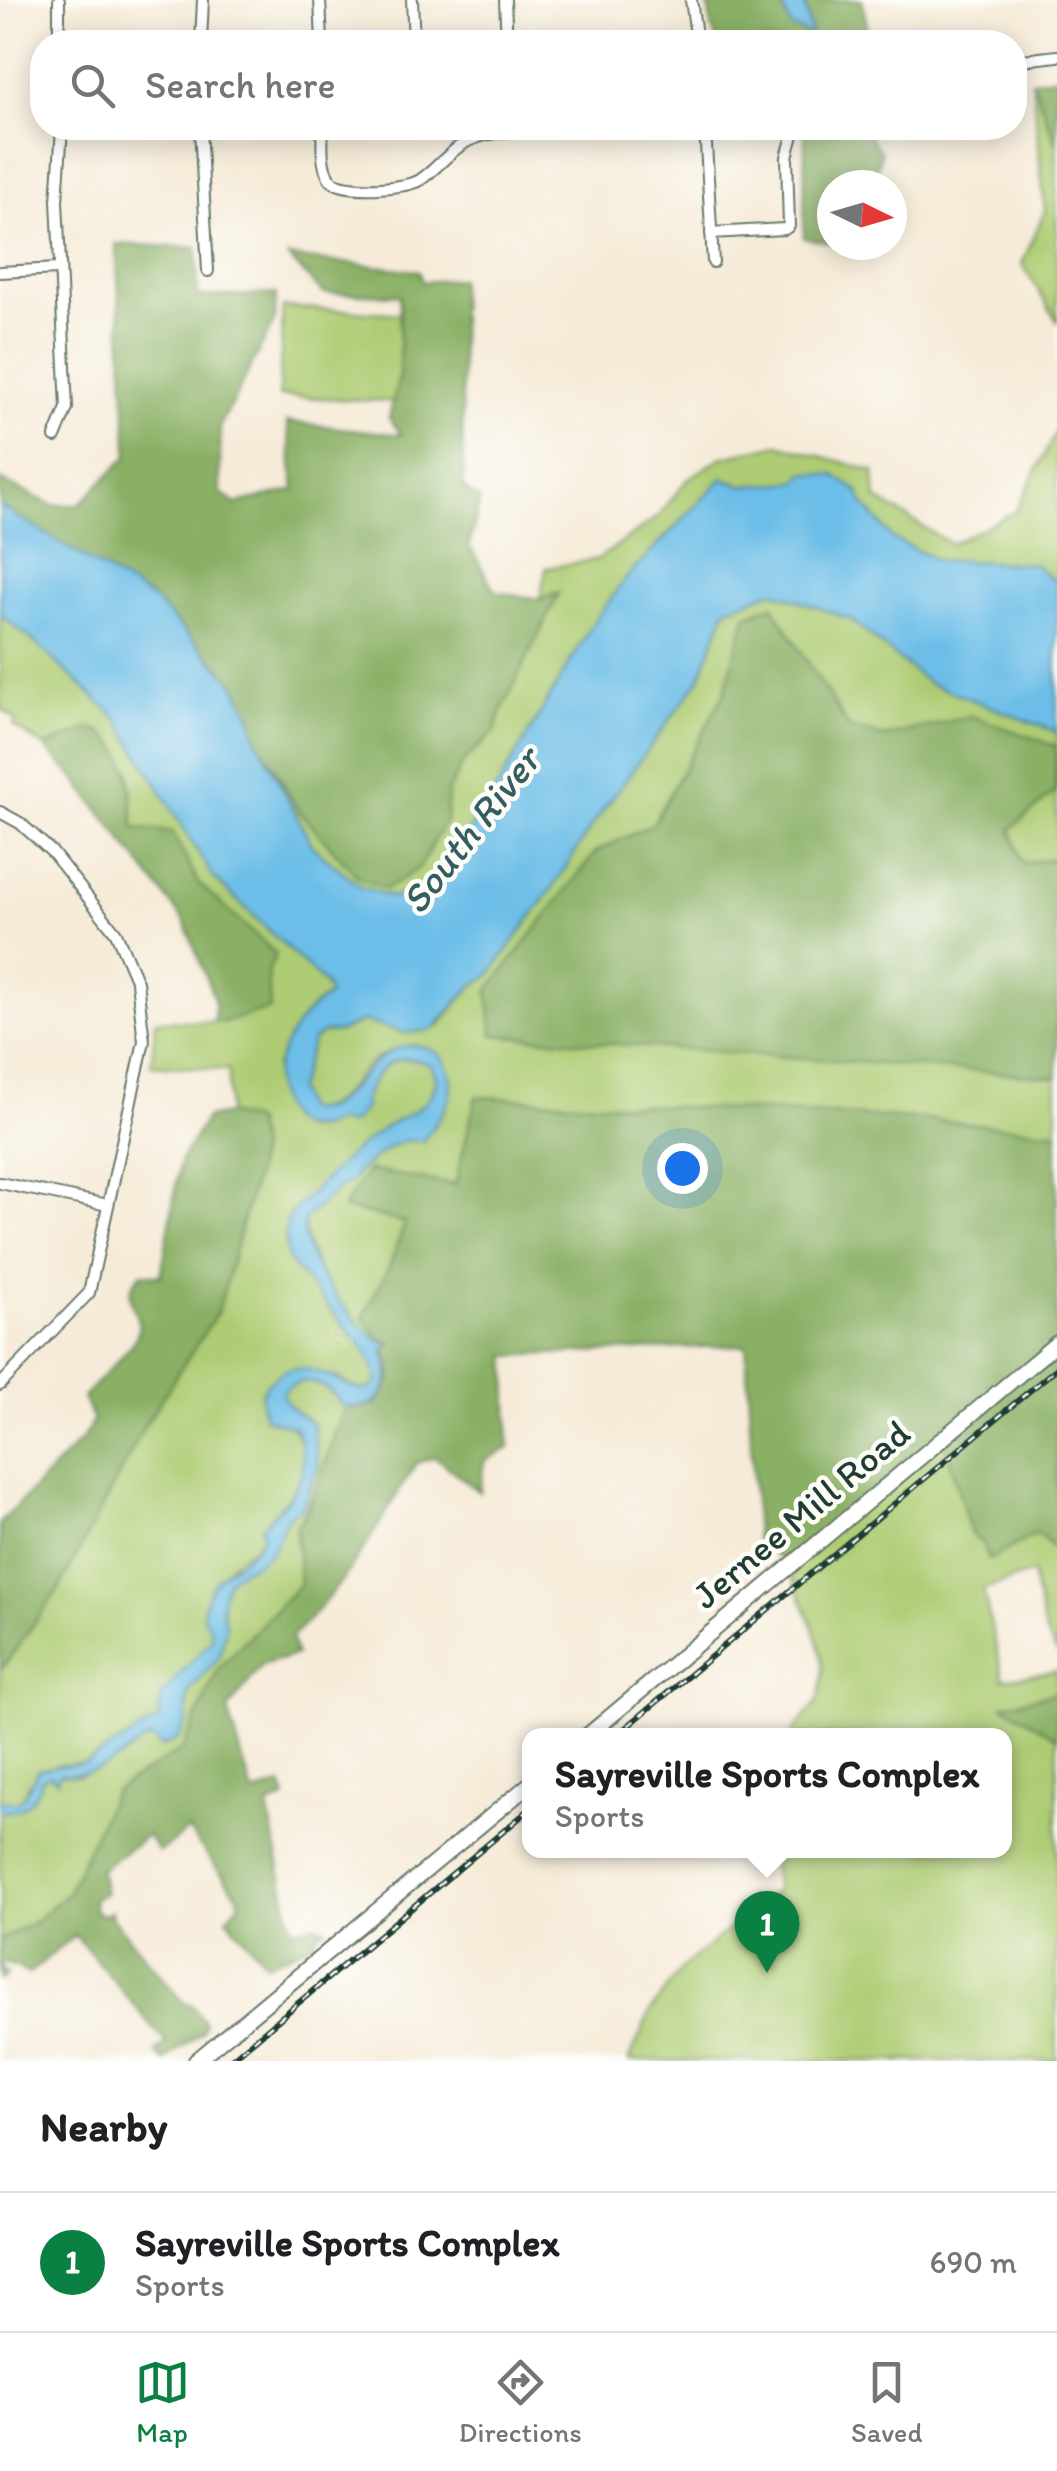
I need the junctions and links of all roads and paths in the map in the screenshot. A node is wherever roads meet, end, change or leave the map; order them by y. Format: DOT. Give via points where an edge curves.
graph roads {
  1 [pos="59,0"];
  2 [pos="204,0"];
  3 [pos="320,0"];
  4 [pos="412,0"];
  5 [pos="504,0"];
  6 [pos="691,0"];
  7 [pos="60,30"];
  8 [pos="202,30"];
  9 [pos="321,30"];
  10 [pos="413,30"];
  11 [pos="506,30"];
  12 [pos="695,30"];
  13 [pos="1057,56"];
  14 [pos="1027,59"];
  15 [pos="61,140"];
  16 [pos="201,140"];
  17 [pos="323,140"];
  18 [pos="472,140"];
  19 [pos="705,140"];
  20 [pos="792,140"];
  21 [pos="711,233"];
  22 [pos="714,262"];
  23 [pos="58,269"];
  24 [pos="208,271"];
  25 [pos="0,272"];
  26 [pos="55,437"];
  27 [pos="0,812"];
  28 [pos="0,1182"];
  29 [pos="108,1205"];
  30 [pos="1057,1343"];
  31 [pos="0,1385"];
  32 [pos="597,1728"];
  33 [pos="522,1791"];
  34 [pos="196,2061"];
  1 -- 7 [label="street"];
  2 -- 8 [label="street"];
  3 -- 9 [label="street"];
  4 -- 10 [label="street"];
  5 -- 11 [label="street"];
  6 -- 12 [label="street"];
  13 -- 14 [label="street"];
  15 -- 23 [label="street"];
  16 -- 24 [label="street"];
  17 -- 18 [label="street" via="332,182 368,188 419,180"];
  19 -- 21 [label="street"];
  20 -- 21 [label="street" via="789,226"];
  21 -- 22 [label="street"];
  23 -- 25 [label="street"];
  23 -- 26 [label="street" via="67,408"];
  27 -- 29 [label="street" via="42,842 72,876 118,937 137,982 143,1056"];
  28 -- 29 [label="street"];
  29 -- 31 [label="street" via="89,1293"];
  30 -- 32 [label="street, Jernee Mill Road"];
  33 -- 34 [label="street"];
}
